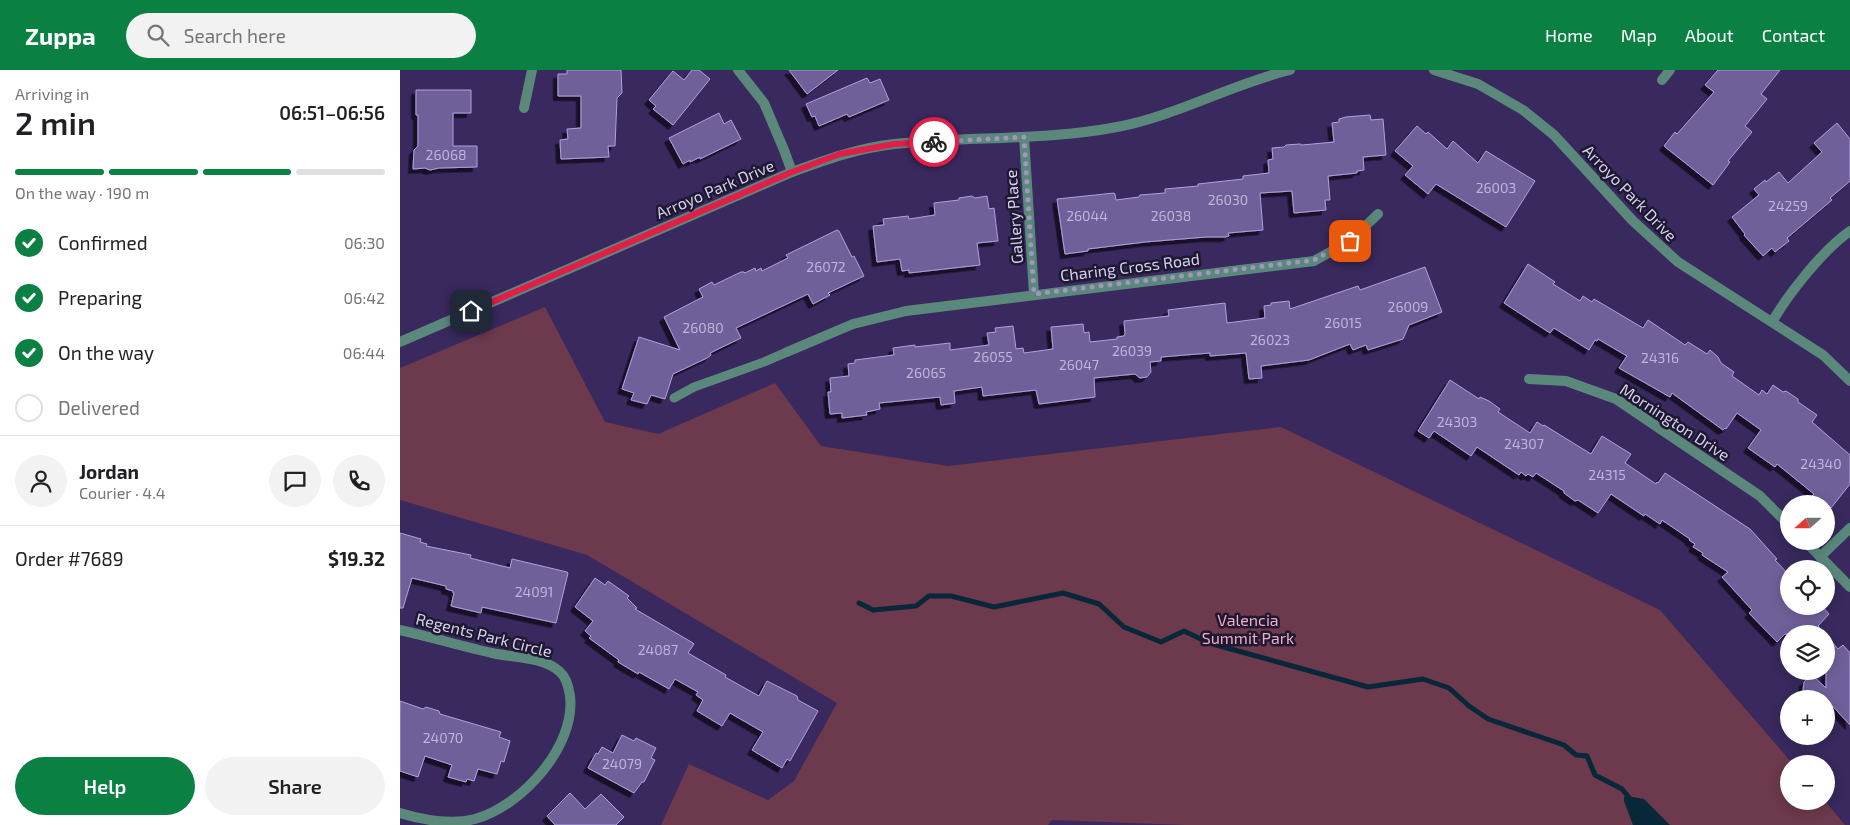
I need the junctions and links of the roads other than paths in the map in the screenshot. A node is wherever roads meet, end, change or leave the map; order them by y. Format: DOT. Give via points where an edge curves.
graph roads {
  1 [pos="532,70"];
  2 [pos="738,70"];
  3 [pos="1290,70"];
  4 [pos="1434,70"];
  5 [pos="1670,70"];
  6 [pos="1268,73"];
  7 [pos="1662,80"];
  8 [pos="524,108"];
  9 [pos="1024,137"];
  10 [pos="792,172"];
  11 [pos="1378,214"];
  12 [pos="1850,231"];
  13 [pos="1034,294"];
  14 [pos="1772,322"];
  15 [pos="400,342"];
  16 [pos="788,352"];
  17 [pos="1529,379"];
  18 [pos="1850,381"];
  19 [pos="674,398"];
  20 [pos="1780,516"];
  21 [pos="1850,528"];
  22 [pos="1813,550"];
  23 [pos="1820,557"];
  24 [pos="1850,587"];
  25 [pos="400,630"];
  26 [pos="400,814"];
  1 -- 8 [label="street"];
  2 -- 10 [label="street" via="764,102"];
  3 -- 6 [label="street, Arroyo Park Drive"];
  4 -- 14 [label="street, Arroyo Park Drive" via="1478,84 1523,110 1554,135 1633,221 1678,262"];
  5 -- 7 [label="street"];
  6 -- 9 [label="street, Arroyo Park Drive" via="1167,113 1118,127"];
  9 -- 10 [label="street, Arroyo Park Drive" via="894,144 840,154"];
  9 -- 13 [label="street, Gallery Place"];
  10 -- 15 [label="street, Arroyo Park Drive"];
  11 -- 13 [label="street, Charing Cross Road" via="1350,241 1314,260"];
  12 -- 14 [label="street" via="1811,268"];
  13 -- 16 [label="street, Charing Cross Road" via="906,311 853,324"];
  14 -- 18 [label="street, Arroyo Park Drive" via="1823,355"];
  16 -- 19 [label="lane" via="694,386"];
  17 -- 20 [label="street, Mornington Drive" via="1566,381 1616,399 1760,496"];
  21 -- 23 [label="street"];
  22 -- 23 [label="street"];
  23 -- 24 [label="street"];
  25 -- 26 [label="street, Regents Park Circle" via="546,663 562,672 569,689 571,709 567,728 537,778 507,804 474,820 432,820"];
}
